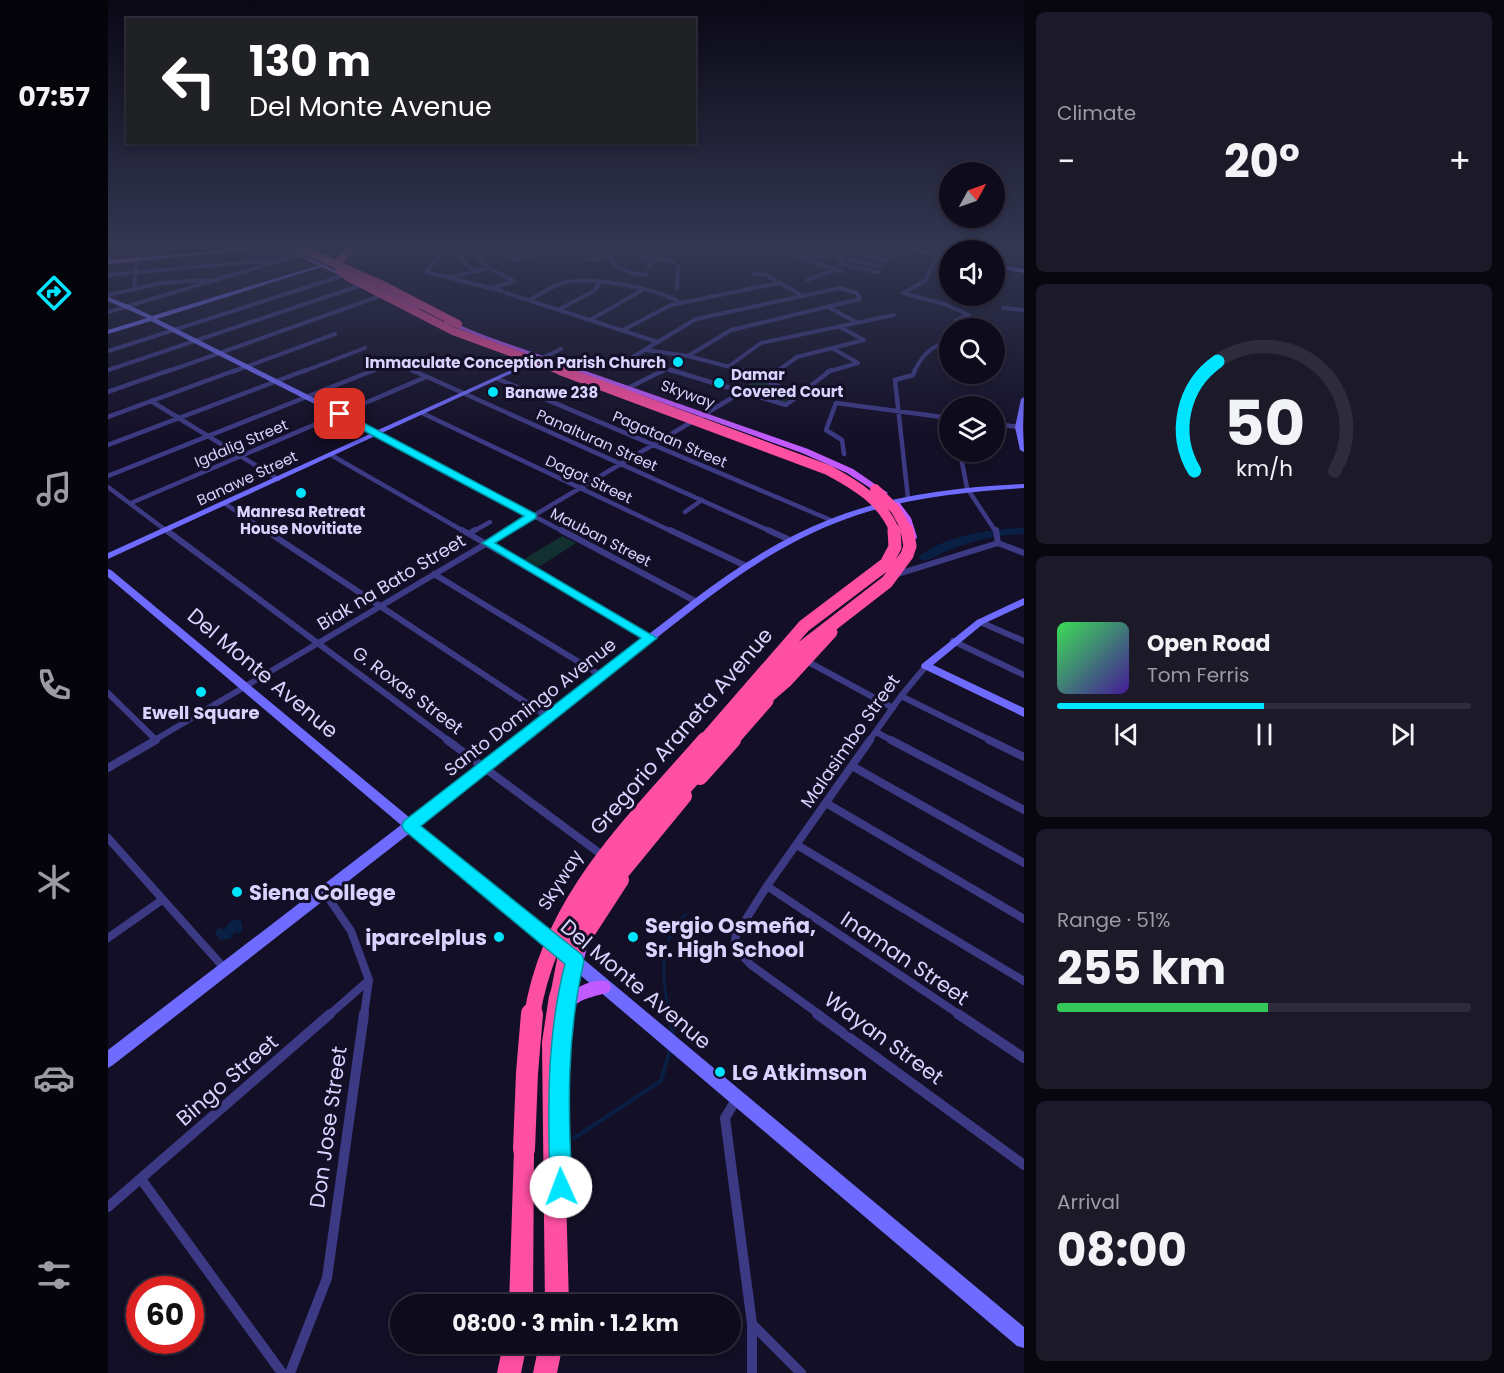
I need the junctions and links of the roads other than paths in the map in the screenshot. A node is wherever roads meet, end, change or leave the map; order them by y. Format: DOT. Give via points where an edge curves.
graph roads {
  1 [pos="142,313"];
  2 [pos="168,313"];
  3 [pos="227,313"];
  4 [pos="279,313"];
  5 [pos="327,313"];
  6 [pos="420,313"];
  7 [pos="421,313"];
  8 [pos="427,313"];
  9 [pos="428,313"];
  10 [pos="437,313"];
  11 [pos="438,313"];
  12 [pos="568,313"];
  13 [pos="602,313"];
  14 [pos="653,313"];
  15 [pos="723,313"];
  16 [pos="807,313"];
  17 [pos="839,313"];
  18 [pos="894,315"];
  19 [pos="152,318"];
  20 [pos="590,320"];
  21 [pos="856,322"];
  22 [pos="838,326"];
  23 [pos="174,330"];
  24 [pos="623,330"];
  25 [pos="108,332"];
  26 [pos="335,334"];
  27 [pos="488,339"];
  28 [pos="196,341"];
  29 [pos="658,342"];
  30 [pos="939,344"];
  31 [pos="365,348"];
  32 [pos="832,348"];
  33 [pos="561,349"];
  34 [pos="646,350"];
  35 [pos="108,351"];
  36 [pos="219,353"];
  37 [pos="688,356"];
  38 [pos="539,360"];
  39 [pos="246,366"];
  40 [pos="729,366"];
  41 [pos="663,369"];
  42 [pos="108,370"];
  43 [pos="426,377"];
  44 [pos="498,379"];
  45 [pos="766,379"];
  46 [pos="276,382"];
  47 [pos="623,389"];
  48 [pos="108,392"];
  49 [pos="740,392"];
  50 [pos="464,394"];
  51 [pos="798,395"];
  52 [pos="306,397"];
  53 [pos="151,401"];
  54 [pos="1024,401"];
  55 [pos="897,411"];
  56 [pos="422,413"];
  57 [pos="340,414"];
  58 [pos="108,417"];
  59 [pos="939,417"];
  60 [pos="178,418"];
  61 [pos="696,418"];
  62 [pos="1005,425"];
  63 [pos="1020,427"];
  64 [pos="378,433"];
  65 [pos="209,436"];
  66 [pos="653,444"];
  67 [pos="108,445"];
  68 [pos="1024,450"];
  69 [pos="331,454"];
  70 [pos="844,454"];
  71 [pos="241,456"];
  72 [pos="962,462"];
  73 [pos="620,464"];
  74 [pos="108,476"];
  75 [pos="278,479"];
  76 [pos="1024,486"];
  77 [pos="108,487"];
  78 [pos="580,487"];
  79 [pos="967,488"];
  80 [pos="909,498"];
  81 [pos="702,500"];
  82 [pos="894,502"];
  83 [pos="130,503"];
  84 [pos="224,503"];
  85 [pos="877,507"];
  86 [pos="685,512"];
  87 [pos="532,516"];
  88 [pos="833,521"];
  89 [pos="490,522"];
  90 [pos="166,530"];
  91 [pos="470,533"];
  92 [pos="998,539"];
  93 [pos="790,540"];
  94 [pos="487,543"];
  95 [pos="1024,553"];
  96 [pos="108,556"];
  97 [pos="746,566"];
  98 [pos="108,572"];
  99 [pos="434,574"];
  100 [pos="898,574"];
  101 [pos="697,602"];
  102 [pos="1022,605"];
  103 [pos="855,606"];
  104 [pos="380,607"];
  105 [pos="822,611"];
  106 [pos="980,621"];
  107 [pos="650,638"];
  108 [pos="953,641"];
  109 [pos="1024,641"];
  110 [pos="319,642"];
  111 [pos="791,654"];
  112 [pos="926,666"];
  113 [pos="1024,675"];
  114 [pos="602,676"];
  115 [pos="244,687"];
  116 [pos="108,693"];
  117 [pos="901,696"];
  118 [pos="893,708"];
  119 [pos="1024,712"];
  120 [pos="548,717"];
  121 [pos="876,732"];
  122 [pos="156,740"];
  123 [pos="1024,757"];
  124 [pos="485,766"];
  125 [pos="852,766"];
  126 [pos="108,768"];
  127 [pos="826,803"];
  128 [pos="1024,810"];
  129 [pos="410,825"];
  130 [pos="109,842"];
  131 [pos="797,844"];
  132 [pos="602,855"];
  133 [pos="1024,863"];
  134 [pos="767,886"];
  135 [pos="325,892"];
  136 [pos="162,900"];
  137 [pos="566,905"];
  138 [pos="1024,919"];
  139 [pos="736,935"];
  140 [pos="108,938"];
  141 [pos="550,941"];
  142 [pos="571,956"];
  143 [pos="225,969"];
  144 [pos="369,980"];
  145 [pos="1024,981"];
  146 [pos="604,987"];
  147 [pos="561,1000"];
  148 [pos="534,1003"];
  149 [pos="1024,1058"];
  150 [pos="108,1060"];
  151 [pos="736,1098"];
  152 [pos="1024,1165"];
  153 [pos="141,1179"];
  154 [pos="108,1207"];
  155 [pos="521,1294"];
  156 [pos="522,1294"];
  157 [pos="559,1294"];
  158 [pos="752,1324"];
  159 [pos="1024,1339"];
  160 [pos="514,1354"];
  161 [pos="551,1354"];
  162 [pos="282,1373"];
  163 [pos="291,1373"];
  164 [pos="509,1373"];
  165 [pos="548,1373"];
  166 [pos="752,1373"];
  167 [pos="801,1373"];
  1 -- 19 [label="main road, Mauban Street"];
  2 -- 19 [label="main road"];
  3 -- 23 [label="street"];
  4 -- 28 [label="street"];
  5 -- 36 [label="street"];
  6 -- 105 [label="highway, Skyway, bridge" via="466,337 814,463 868,494 889,517 896,540 892,556"];
  7 -- 38 [label="main road" via="468,337"];
  8 -- 27 [label="highway, Skyway, bridge"];
  9 -- 27 [label="main road"];
  10 -- 27 [label="main road"];
  11 -- 27 [label="highway, Skyway, bridge"];
  12 -- 20 [label="street"];
  13 -- 20 [label="street"];
  14 -- 24 [label="street"];
  15 -- 29 [label="street" via="698,319"];
  16 -- 37 [label="street" via="731,330"];
  17 -- 21 [label="street"];
  18 -- 21 [label="street"];
  19 -- 23 [label="main road, Mauban Street"];
  19 -- 25 [label="main road"];
  20 -- 24 [label="street"];
  21 -- 22 [label="street"];
  22 -- 32 [label="street" via="864,340"];
  22 -- 40 [label="street" via="761,343"];
  23 -- 28 [label="main road, Mauban Street"];
  23 -- 35 [label="street"];
  24 -- 29 [label="street"];
  26 -- 39 [label="street"];
  27 -- 38 [label="main road"];
  27 -- 103 [label="highway, Skyway, bridge" via="810,455 875,490 897,510 907,529 908,554 887,584"];
  28 -- 36 [label="main road, Mauban Street"];
  28 -- 42 [label="street"];
  29 -- 34 [label="street"];
  30 -- 55 [label="street" via="923,356 912,376 895,380"];
  31 -- 46 [label="street"];
  32 -- 45 [label="street" via="796,357"];
  32 -- 51 [label="street" via="858,363 828,371"];
  33 -- 38 [label="street, Banawe Street"];
  34 -- 37 [label="street"];
  34 -- 41 [label="street" via="631,358"];
  36 -- 39 [label="main road, Mauban Street"];
  36 -- 48 [label="street"];
  37 -- 40 [label="street"];
  38 -- 44 [label="main road, Banawe Street"];
  38 -- 47 [label="main road"];
  39 -- 46 [label="main road, Mauban Street"];
  39 -- 53 [label="street"];
  40 -- 45 [label="street"];
  41 -- 47 [label="street"];
  41 -- 49 [label="street"];
  43 -- 50 [label="street, Panalturan Street"];
  43 -- 52 [label="street, Panalturan Street" via="394,362"];
  43 -- 57 [label="street, Igdalig Street"];
  44 -- 50 [label="main road, Banawe Street"];
  44 -- 66 [label="street, Pagataan Street"];
  45 -- 51 [label="street"];
  46 -- 52 [label="main road, Mauban Street"];
  46 -- 60 [label="street"];
  47 -- 61 [label="main road"];
  49 -- 51 [label="street" via="786,405"];
  49 -- 61 [label="street, Biak na Bato Street"];
  50 -- 56 [label="main road, Banawe Street"];
  50 -- 73 [label="street, Panalturan Street"];
  52 -- 57 [label="main road, Mauban Street"];
  52 -- 65 [label="street"];
  53 -- 58 [label="street"];
  53 -- 60 [label="street"];
  54 -- 63 [label="main road"];
  55 -- 59 [label="street"];
  55 -- 70 [label="street" via="836,403 826,430 842,440"];
  55 -- 80 [label="street"];
  56 -- 64 [label="main road, Banawe Street"];
  56 -- 78 [label="street, Dagot Street"];
  57 -- 64 [label="main road, Mauban Street"];
  57 -- 71 [label="street, Igdalig Street"];
  60 -- 65 [label="street"];
  60 -- 67 [label="street"];
  61 -- 66 [label="street, Biak na Bato Street"];
  61 -- 82 [label="main road, Gregorio Araneta Avenue" via="830,461 874,485"];
  61 -- 85 [label="main road" via="821,468"];
  62 -- 63 [label="street"];
  63 -- 68 [label="main road"];
  64 -- 69 [label="main road, Banawe Street"];
  64 -- 87 [label="street, Mauban Street"];
  65 -- 71 [label="street"];
  65 -- 74 [label="street"];
  66 -- 73 [label="street, Biak na Bato Street"];
  66 -- 88 [label="street, Pagataan Street"];
  69 -- 75 [label="main road, Banawe Street"];
  69 -- 91 [label="street"];
  71 -- 75 [label="street"];
  71 -- 83 [label="street, Igdalig Street"];
  72 -- 79 [label="street"];
  73 -- 78 [label="street, Biak na Bato Street"];
  73 -- 81 [label="street, Panalturan Street"];
  75 -- 84 [label="main road, Banawe Street"];
  76 -- 79 [label="main road, Santo Domingo Avenue"];
  77 -- 83 [label="street, G. Roxas Street"];
  78 -- 87 [label="street, Biak na Bato Street"];
  78 -- 97 [label="street, Dagot Street"];
  79 -- 80 [label="main road, Santo Domingo Avenue"];
  79 -- 92 [label="street" via="996,529"];
  80 -- 82 [label="main road, Santo Domingo Avenue"];
  81 -- 86 [label="street"];
  81 -- 93 [label="street, Panalturan Street"];
  82 -- 85 [label="main road, Santo Domingo Avenue"];
  82 -- 100 [label="main road, Gregorio Araneta Avenue" via="907,518 913,538 912,555"];
  83 -- 90 [label="street, G. Roxas Street"];
  84 -- 90 [label="main road, Banawe Street"];
  84 -- 104 [label="street"];
  85 -- 88 [label="main road, Santo Domingo Avenue"];
  85 -- 111 [label="main road, Gregorio Araneta Avenue" via="891,531 890,554 876,575 805,628"];
  87 -- 94 [label="street, Biak na Bato Street"];
  87 -- 101 [label="street, Mauban Street"];
  88 -- 93 [label="main road, Santo Domingo Avenue"];
  89 -- 91 [label="street"];
  90 -- 96 [label="main road, Banawe Street"];
  90 -- 110 [label="street, G. Roxas Street"];
  91 -- 94 [label="street"];
  92 -- 95 [label="street"];
  92 -- 100 [label="street"];
  93 -- 97 [label="main road, Santo Domingo Avenue"];
  94 -- 99 [label="street, Biak na Bato Street"];
  94 -- 107 [label="street"];
  97 -- 101 [label="main road, Santo Domingo Avenue"];
  98 -- 115 [label="main road, Del Monte Avenue"];
  99 -- 104 [label="street, Biak na Bato Street"];
  99 -- 114 [label="street"];
  100 -- 111 [label="main road, Gregorio Araneta Avenue"];
  101 -- 107 [label="main road, Santo Domingo Avenue"];
  102 -- 106 [label="main road, Malasimbo Street"];
  103 -- 142 [label="highway, Skyway, bridge" via="786,681 634,862"];
  103 -- 147 [label="highway, Skyway, bridge" via="794,654 671,792 589,892 568,945"];
  104 -- 110 [label="street, Biak na Bato Street"];
  104 -- 120 [label="street"];
  105 -- 148 [label="highway, Skyway, bridge" via="799,663 591,909"];
  105 -- 148 [label="highway, Skyway, bridge" via="799,632 585,880 548,951"];
  106 -- 108 [label="main road, Malasimbo Street"];
  106 -- 109 [label="street"];
  107 -- 114 [label="main road, Santo Domingo Avenue"];
  108 -- 112 [label="main road, Malasimbo Street"];
  108 -- 113 [label="street"];
  110 -- 115 [label="street, Biak na Bato Street"];
  110 -- 124 [label="street, G. Roxas Street"];
  111 -- 118 [label="street"];
  111 -- 132 [label="main road, Gregorio Araneta Avenue"];
  111 -- 142 [label="main road, Gregorio Araneta Avenue" via="632,856"];
  112 -- 117 [label="street, Malasimbo Street"];
  112 -- 119 [label="main road"];
  114 -- 120 [label="main road, Santo Domingo Avenue"];
  115 -- 122 [label="street, Biak na Bato Street"];
  115 -- 129 [label="main road, Del Monte Avenue"];
  116 -- 122 [label="street"];
  117 -- 118 [label="street, Malasimbo Street"];
  117 -- 123 [label="street"];
  118 -- 121 [label="street, Malasimbo Street"];
  120 -- 124 [label="main road, Santo Domingo Avenue"];
  121 -- 125 [label="street, Malasimbo Street"];
  121 -- 128 [label="street"];
  122 -- 126 [label="street, Biak na Bato Street"];
  124 -- 129 [label="main road, Santo Domingo Avenue"];
  124 -- 132 [label="street, G. Roxas Street"];
  125 -- 127 [label="street, Malasimbo Street"];
  125 -- 133 [label="street"];
  127 -- 131 [label="street, Malasimbo Street"];
  127 -- 138 [label="street"];
  129 -- 135 [label="main road, Santo Domingo Avenue"];
  129 -- 141 [label="main road, Del Monte Avenue"];
  130 -- 136 [label="street"];
  131 -- 134 [label="street, Malasimbo Street"];
  131 -- 145 [label="street"];
  132 -- 137 [label="main road, Gregorio Araneta Avenue"];
  134 -- 139 [label="street, Malasimbo Street"];
  134 -- 149 [label="street, Inaman Street"];
  135 -- 143 [label="main road, Santo Domingo Avenue"];
  135 -- 144 [label="street, Don Jose Street" via="351,931"];
  136 -- 140 [label="street"];
  136 -- 143 [label="street"];
  137 -- 141 [label="main road, Gregorio Araneta Avenue"];
  137 -- 142 [label="main road" via="574,918"];
  139 -- 152 [label="street, Wayan Street" via="734,947 745,960"];
  141 -- 142 [label="main road, Del Monte Avenue"];
  141 -- 156 [label="main road, Gregorio Araneta Avenue" via="536,985 526,1049 526,1260"];
  142 -- 146 [label="main road, Del Monte Avenue"];
  142 -- 147 [label="highway, Skyway, bridge"];
  143 -- 150 [label="main road, Santo Domingo Avenue"];
  144 -- 153 [label="street, Bingo Street"];
  144 -- 163 [label="street, Don Jose Street" via="327,1278"];
  146 -- 147 [label="main road"];
  146 -- 151 [label="main road, Del Monte Avenue"];
  147 -- 157 [label="highway, Skyway" via="552,1042"];
  148 -- 155 [label="highway, Skyway, bridge" via="528,1047"];
  151 -- 158 [label="street" via="725,1118"];
  151 -- 159 [label="main road, Del Monte Avenue"];
  153 -- 154 [label="street, Bingo Street"];
  153 -- 162 [label="street"];
  158 -- 166 [label="street"];
  158 -- 167 [label="street"];
  160 -- 164 [label="highway"];
  161 -- 165 [label="highway"];
}
